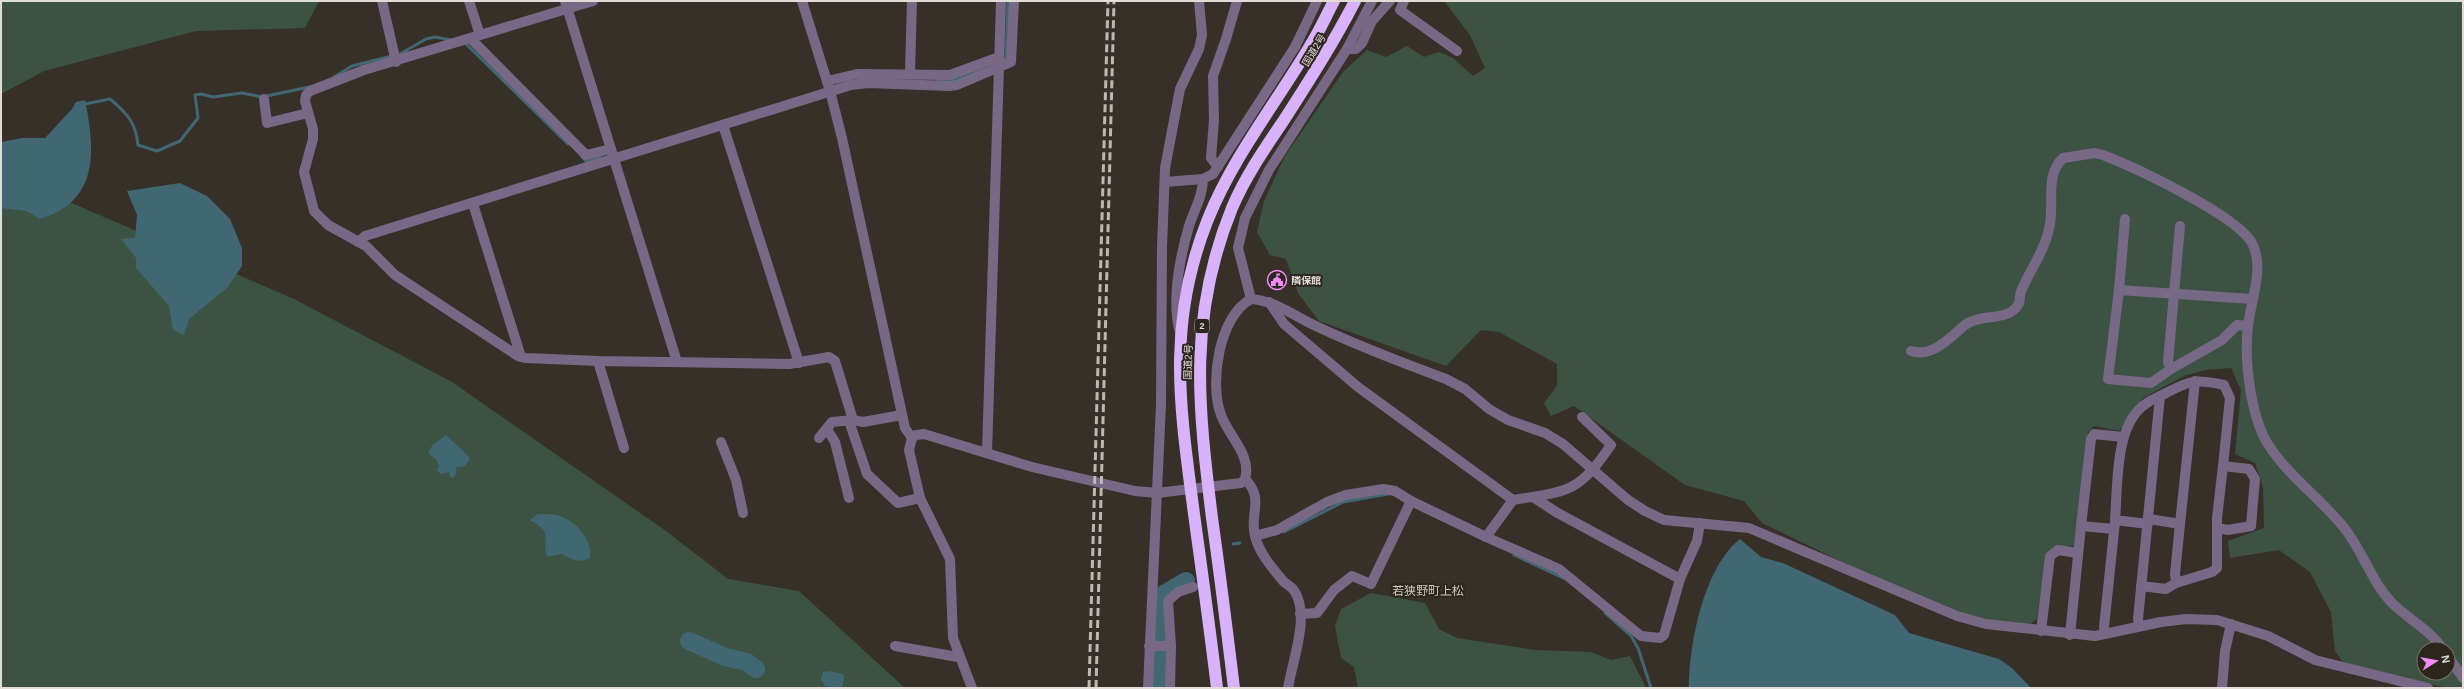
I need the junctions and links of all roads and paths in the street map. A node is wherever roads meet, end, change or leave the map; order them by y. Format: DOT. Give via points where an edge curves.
graph roads {
  1 [pos="382,1"];
  2 [pos="469,1"];
  3 [pos="593,1"];
  4 [pos="802,1"];
  5 [pos="912,1"];
  6 [pos="1000,1"];
  7 [pos="1014,1"];
  8 [pos="1200,1"];
  9 [pos="1236,1"];
  10 [pos="1317,1"];
  11 [pos="1334,1"];
  12 [pos="1355,1"];
  13 [pos="1372,1"];
  14 [pos="1390,1"];
  15 [pos="1404,1"];
  16 [pos="566,5"];
  17 [pos="476,37"];
  18 [pos="1347,49"];
  19 [pos="1457,51"];
  20 [pos="394,57"];
  21 [pos="999,57"];
  22 [pos="998,69"];
  23 [pos="910,73"];
  24 [pos="829,86"];
  25 [pos="264,100"];
  26 [pos="308,113"];
  27 [pos="723,125"];
  28 [pos="611,149"];
  29 [pos="614,159"];
  30 [pos="1218,167"];
  31 [pos="1202,179"];
  32 [pos="1165,182"];
  33 [pos="473,204"];
  34 [pos="2125,219"];
  35 [pos="2180,226"];
  36 [pos="358,242"];
  37 [pos="2119,290"];
  38 [pos="2173,293"];
  39 [pos="1251,299"];
  40 [pos="2252,299"];
  41 [pos="1269,302"];
  42 [pos="2248,326"];
  43 [pos="1180,333"];
  44 [pos="1911,351"];
  45 [pos="521,357"];
  46 [pos="598,361"];
  47 [pos="677,362"];
  48 [pos="799,363"];
  49 [pos="2171,369"];
  50 [pos="2195,381"];
  51 [pos="2160,396"];
  52 [pos="902,415"];
  53 [pos="1582,417"];
  54 [pos="851,420"];
  55 [pos="827,429"];
  56 [pos="2123,436"];
  57 [pos="819,438"];
  58 [pos="912,438"];
  59 [pos="721,442"];
  60 [pos="624,448"];
  61 [pos="987,453"];
  62 [pos="2223,466"];
  63 [pos="1594,470"];
  64 [pos="1245,479"];
  65 [pos="1209,488"];
  66 [pos="1191,490"];
  67 [pos="1157,493"];
  68 [pos="1533,497"];
  69 [pos="849,498"];
  70 [pos="920,498"];
  71 [pos="1513,500"];
  72 [pos="1410,504"];
  73 [pos="743,514"];
  74 [pos="2149,522"];
  75 [pos="1700,523"];
  76 [pos="2180,524"];
  77 [pos="2114,525"];
  78 [pos="2081,526"];
  79 [pos="2217,528"];
  80 [pos="1255,536"];
  81 [pos="1486,537"];
  82 [pos="2078,553"];
  83 [pos="1680,579"];
  84 [pos="2176,583"];
  85 [pos="2141,586"];
  86 [pos="1193,587"];
  87 [pos="1300,614"];
  88 [pos="2231,624"];
  89 [pos="2139,626"];
  90 [pos="2041,631"];
  91 [pos="2105,633"];
  92 [pos="2070,635"];
  93 [pos="2436,641"];
  94 [pos="895,646"];
  95 [pos="1151,646"];
  96 [pos="1170,646"];
  97 [pos="958,657"];
  98 [pos="2456,668"];
  99 [pos="2463,678"];
  100 [pos="972,688"];
  101 [pos="1148,688"];
  102 [pos="1170,688"];
  103 [pos="1217,688"];
  104 [pos="1234,688"];
  105 [pos="1288,688"];
  106 [pos="2222,688"];
  107 [pos="2428,688"];
  1 -- 20 [label="street"];
  2 -- 17 [label="street"];
  3 -- 16 [label="street"];
  4 -- 24 [label="street"];
  5 -- 23 [label="street"];
  6 -- 21 [label="street"];
  7 -- 22 [label="street" via="1011,62"];
  8 -- 32 [label="street" via="1202,35 1199,49 1180,89 1165,168"];
  9 -- 30 [label="street" via="1213,76 1214,120 1211,158"];
  10 -- 30 [label="street" via="1295,47"];
  11 -- 43 [label="highway, 国道2号 / 2" via="1311,45 1224,186 1208,220 1189,283"];
  12 -- 65 [label="highway, 国道2号 / 2" via="1328,50 1257,160 1233,207 1217,250 1207,286 1203,315 1199,382"];
  13 -- 18 [label="street"];
  14 -- 18 [label="street" via="1372,21 1362,44 1356,49"];
  15 -- 19 [label="street" via="1400,10"];
  16 -- 17 [label="street"];
  16 -- 28 [label="street"];
  17 -- 20 [label="street"];
  17 -- 28 [label="street" via="586,156"];
  18 -- 39 [label="street" via="1269,170 1244,218 1238,248"];
  20 -- 26 [label="street" via="310,91 305,101"];
  21 -- 22 [label="street"];
  21 -- 23 [label="street" via="950,75"];
  22 -- 24 [label="street" via="949,86 868,83"];
  22 -- 61 [label="street"];
  23 -- 24 [label="street" via="857,74"];
  24 -- 27 [label="street"];
  24 -- 52 [label="street"];
  25 -- 26 [label="street" via="267,123"];
  26 -- 36 [label="street" via="314,139 304,172 314,211 328,225"];
  27 -- 29 [label="street"];
  27 -- 48 [label="street"];
  28 -- 29 [label="street"];
  29 -- 33 [label="street"];
  29 -- 47 [label="street"];
  30 -- 31 [label="street" via="1213,174"];
  31 -- 32 [label="street"];
  31 -- 43 [label="street" via="1203,190 1186,239 1179,278 1176,310"];
  32 -- 67 [label="street"];
  33 -- 36 [label="street" via="365,236"];
  33 -- 45 [label="street"];
  34 -- 37 [label="street"];
  35 -- 38 [label="street"];
  36 -- 45 [label="street" via="366,246 395,275"];
  37 -- 38 [label="street"];
  37 -- 49 [label="street" via="2108,380 2151,383"];
  38 -- 40 [label="street"];
  38 -- 49 [label="street" via="2168,362"];
  39 -- 41 [label="street"];
  39 -- 64 [label="street" via="1241,304 1233,313 1218,355 1216,394 1223,420 1247,462"];
  40 -- 42 [label="street"];
  40 -- 44 [label="street" via="2257,276 2257,259 2253,244 2244,232 2174,187 2127,164 2095,153 2073,156 2063,158 2052,171 2050,224 2038,261 2020,292 2018,305 2012,312 1971,320 1933,350 1920,354"];
  41 -- 63 [label="street" via="1317,327 1446,379 1465,389 1489,409 1508,420 1545,433 1563,444"];
  41 -- 71 [label="street" via="1284,324 1358,387"];
  42 -- 49 [label="street" via="2237,325 2222,340"];
  42 -- 93 [label="street" via="2248,357 2254,408 2267,442 2280,460 2343,527 2358,547 2377,583 2392,602"];
  43 -- 66 [label="highway, 国道2号 / 2" via="1180,399"];
  45 -- 46 [label="street"];
  46 -- 47 [label="street"];
  46 -- 60 [label="street"];
  47 -- 48 [label="street"];
  48 -- 54 [label="street" via="825,357 833,358"];
  50 -- 51 [label="street" via="2187,382"];
  50 -- 62 [label="street" via="2224,385 2230,398"];
  50 -- 76 [label="street"];
  51 -- 56 [label="street" via="2146,403 2129,423"];
  51 -- 74 [label="street"];
  52 -- 54 [label="street" via="863,422"];
  52 -- 58 [label="street" via="905,428"];
  53 -- 63 [label="street" via="1611,445"];
  54 -- 55 [label="street" via="832,422"];
  54 -- 70 [label="street" via="867,474 898,503"];
  55 -- 57 [label="street"];
  55 -- 69 [label="street" via="834,442"];
  56 -- 77 [label="street"];
  56 -- 78 [label="street" via="2094,434 2091,439"];
  58 -- 61 [label="street" via="924,434"];
  58 -- 70 [label="street" via="909,450"];
  59 -- 73 [label="street" via="736,480"];
  61 -- 67 [label="street" via="1083,481"];
  62 -- 79 [label="street"];
  62 -- 79 [label="street" via="2248,469 2255,479 2251,526 2228,530"];
  63 -- 68 [label="street" via="1566,491"];
  63 -- 75 [label="street" via="1628,500 1645,511 1664,520"];
  64 -- 65 [label="street" via="1234,485"];
  64 -- 80 [label="street" via="1252,486 1256,500"];
  65 -- 66 [label="street"];
  65 -- 104 [label="highway, 国道2号 / 2"];
  66 -- 67 [label="street"];
  66 -- 103 [label="highway, 国道2号 / 2"];
  67 -- 95 [label="street"];
  68 -- 71 [label="street"];
  68 -- 83 [label="street" via="1550,509"];
  70 -- 97 [label="street" via="950,559 951,619"];
  71 -- 81 [label="street"];
  72 -- 80 [label="street" via="1395,491 1383,489 1346,495 1327,502 1277,530"];
  72 -- 81 [label="street"];
  72 -- 87 [label="street" via="1371,584 1352,576 1334,590 1317,613"];
  74 -- 76 [label="street"];
  74 -- 77 [label="street"];
  74 -- 85 [label="street"];
  75 -- 83 [label="street" via="1697,541"];
  75 -- 90 [label="street" via="1749,528 1957,616 1986,624"];
  76 -- 84 [label="street"];
  77 -- 78 [label="street"];
  77 -- 91 [label="street"];
  78 -- 82 [label="street"];
  79 -- 84 [label="street" via="2217,568 2212,572"];
  80 -- 87 [label="street" via="1261,551 1295,592"];
  81 -- 83 [label="street" via="1559,569 1641,636 1660,638 1664,634"];
  82 -- 90 [label="street" via="2058,550 2050,556"];
  82 -- 92 [label="street"];
  84 -- 85 [label="street" via="2166,589"];
  85 -- 89 [label="street"];
  86 -- 96 [label="street" via="1178,592 1168,601"];
  87 -- 105 [label="street" via="1300,634"];
  88 -- 89 [label="street" via="2217,620 2186,619"];
  88 -- 106 [label="street"];
  88 -- 107 [label="street" via="2268,636 2315,660"];
  89 -- 91 [label="street"];
  90 -- 92 [label="street"];
  91 -- 92 [label="street" via="2095,636"];
  94 -- 97 [label="street"];
  95 -- 96 [label="street"];
  95 -- 101 [label="street"];
  96 -- 102 [label="street"];
  97 -- 100 [label="street"];
  98 -- 99 [label="street"];
}
